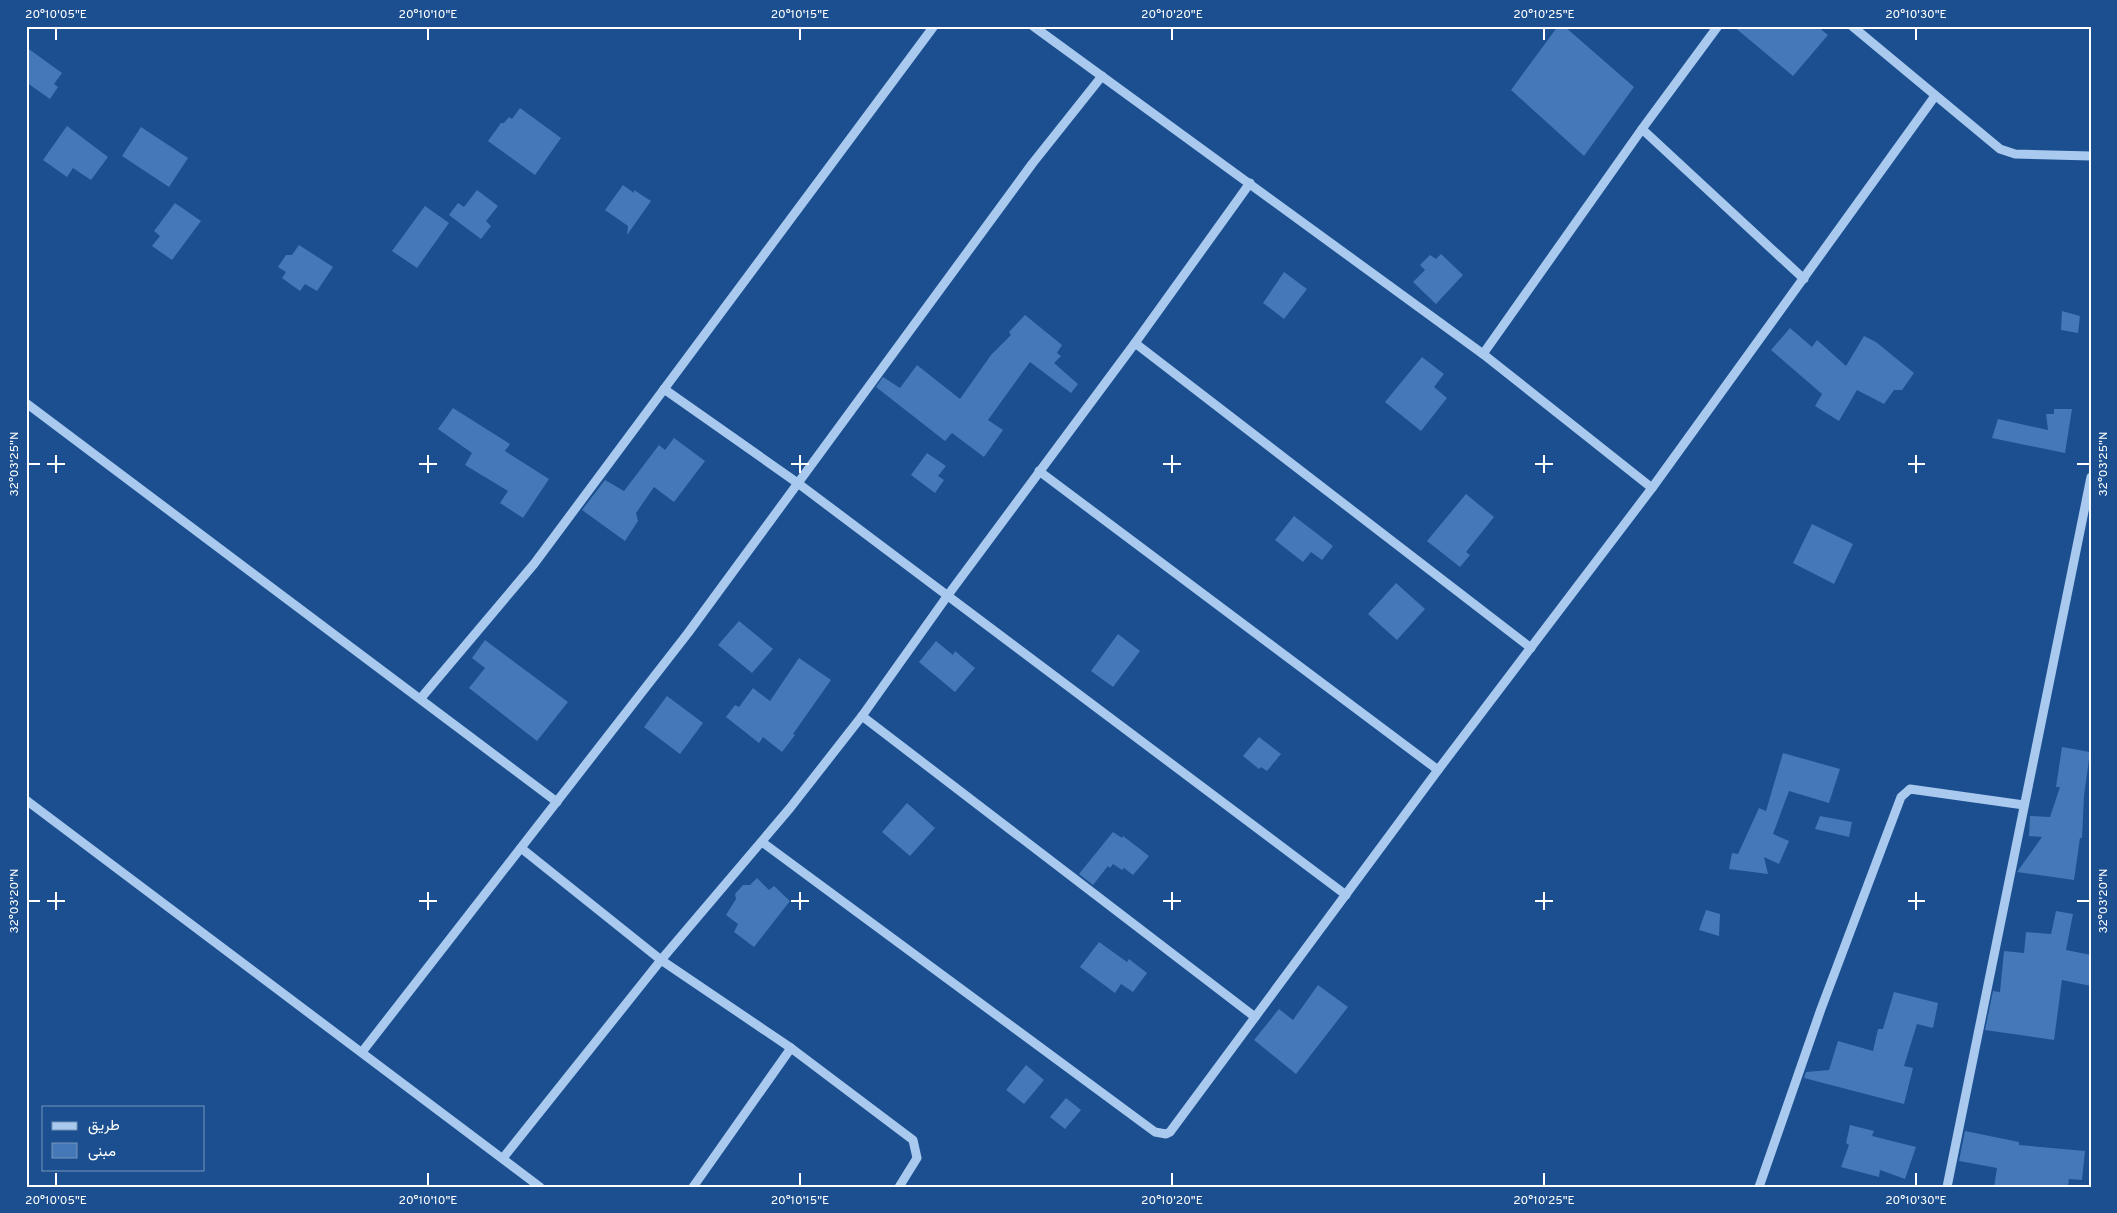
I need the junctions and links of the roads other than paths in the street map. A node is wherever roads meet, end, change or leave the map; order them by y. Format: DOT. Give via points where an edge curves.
graph roads {
  1 [pos="934,26"];
  2 [pos="1033,26"];
  3 [pos="1718,26"];
  4 [pos="1852,26"];
  5 [pos="1102,76"];
  6 [pos="1935,96"];
  7 [pos="1642,129"];
  8 [pos="2091,156"];
  9 [pos="1250,183"];
  10 [pos="1804,279"];
  11 [pos="1135,343"];
  12 [pos="1483,354"];
  13 [pos="664,389"];
  14 [pos="26,403"];
  15 [pos="1039,471"];
  16 [pos="2091,478"];
  17 [pos="799,484"];
  18 [pos="1652,488"];
  19 [pos="948,596"];
  20 [pos="1531,648"];
  21 [pos="421,698"];
  22 [pos="862,716"];
  23 [pos="1438,770"];
  24 [pos="26,800"];
  25 [pos="558,802"];
  26 [pos="2024,805"];
  27 [pos="762,842"];
  28 [pos="521,848"];
  29 [pos="1346,895"];
  30 [pos="661,960"];
  31 [pos="1255,1017"];
  32 [pos="790,1048"];
  33 [pos="362,1052"];
  34 [pos="503,1158"];
  35 [pos="540,1187"];
  36 [pos="693,1187"];
  37 [pos="899,1187"];
  38 [pos="1759,1187"];
  39 [pos="1947,1187"];
  1 -- 13 [label="street"];
  2 -- 5 [label="street"];
  3 -- 7 [label="street"];
  4 -- 6 [label="street"];
  5 -- 9 [label="street"];
  5 -- 17 [label="street" via="1032,164"];
  6 -- 8 [label="street" via="2000,149 2015,154"];
  6 -- 10 [label="street"];
  7 -- 10 [label="street"];
  7 -- 12 [label="street"];
  9 -- 11 [label="street"];
  9 -- 12 [label="street"];
  10 -- 18 [label="street"];
  11 -- 15 [label="street"];
  11 -- 20 [label="street"];
  12 -- 18 [label="street"];
  13 -- 17 [label="street"];
  13 -- 21 [label="street" via="534,564"];
  14 -- 21 [label="street"];
  15 -- 19 [label="street"];
  15 -- 23 [label="street"];
  16 -- 26 [label="street"];
  17 -- 19 [label="street"];
  17 -- 25 [label="street"];
  18 -- 20 [label="street"];
  19 -- 22 [label="street"];
  19 -- 29 [label="street"];
  20 -- 23 [label="street"];
  21 -- 25 [label="street"];
  22 -- 27 [label="street"];
  22 -- 31 [label="street"];
  23 -- 29 [label="street"];
  24 -- 33 [label="street"];
  25 -- 28 [label="street"];
  26 -- 38 [label="street" via="1910,789 1901,797"];
  26 -- 39 [label="street"];
  27 -- 30 [label="street"];
  27 -- 31 [label="street" via="1155,1132 1166,1134 1175,1127"];
  28 -- 30 [label="street"];
  28 -- 33 [label="street"];
  29 -- 31 [label="street"];
  30 -- 32 [label="street"];
  30 -- 34 [label="street"];
  32 -- 36 [label="street"];
  32 -- 37 [label="street" via="913,1140 917,1158"];
  33 -- 34 [label="street"];
  34 -- 35 [label="street"];
}
